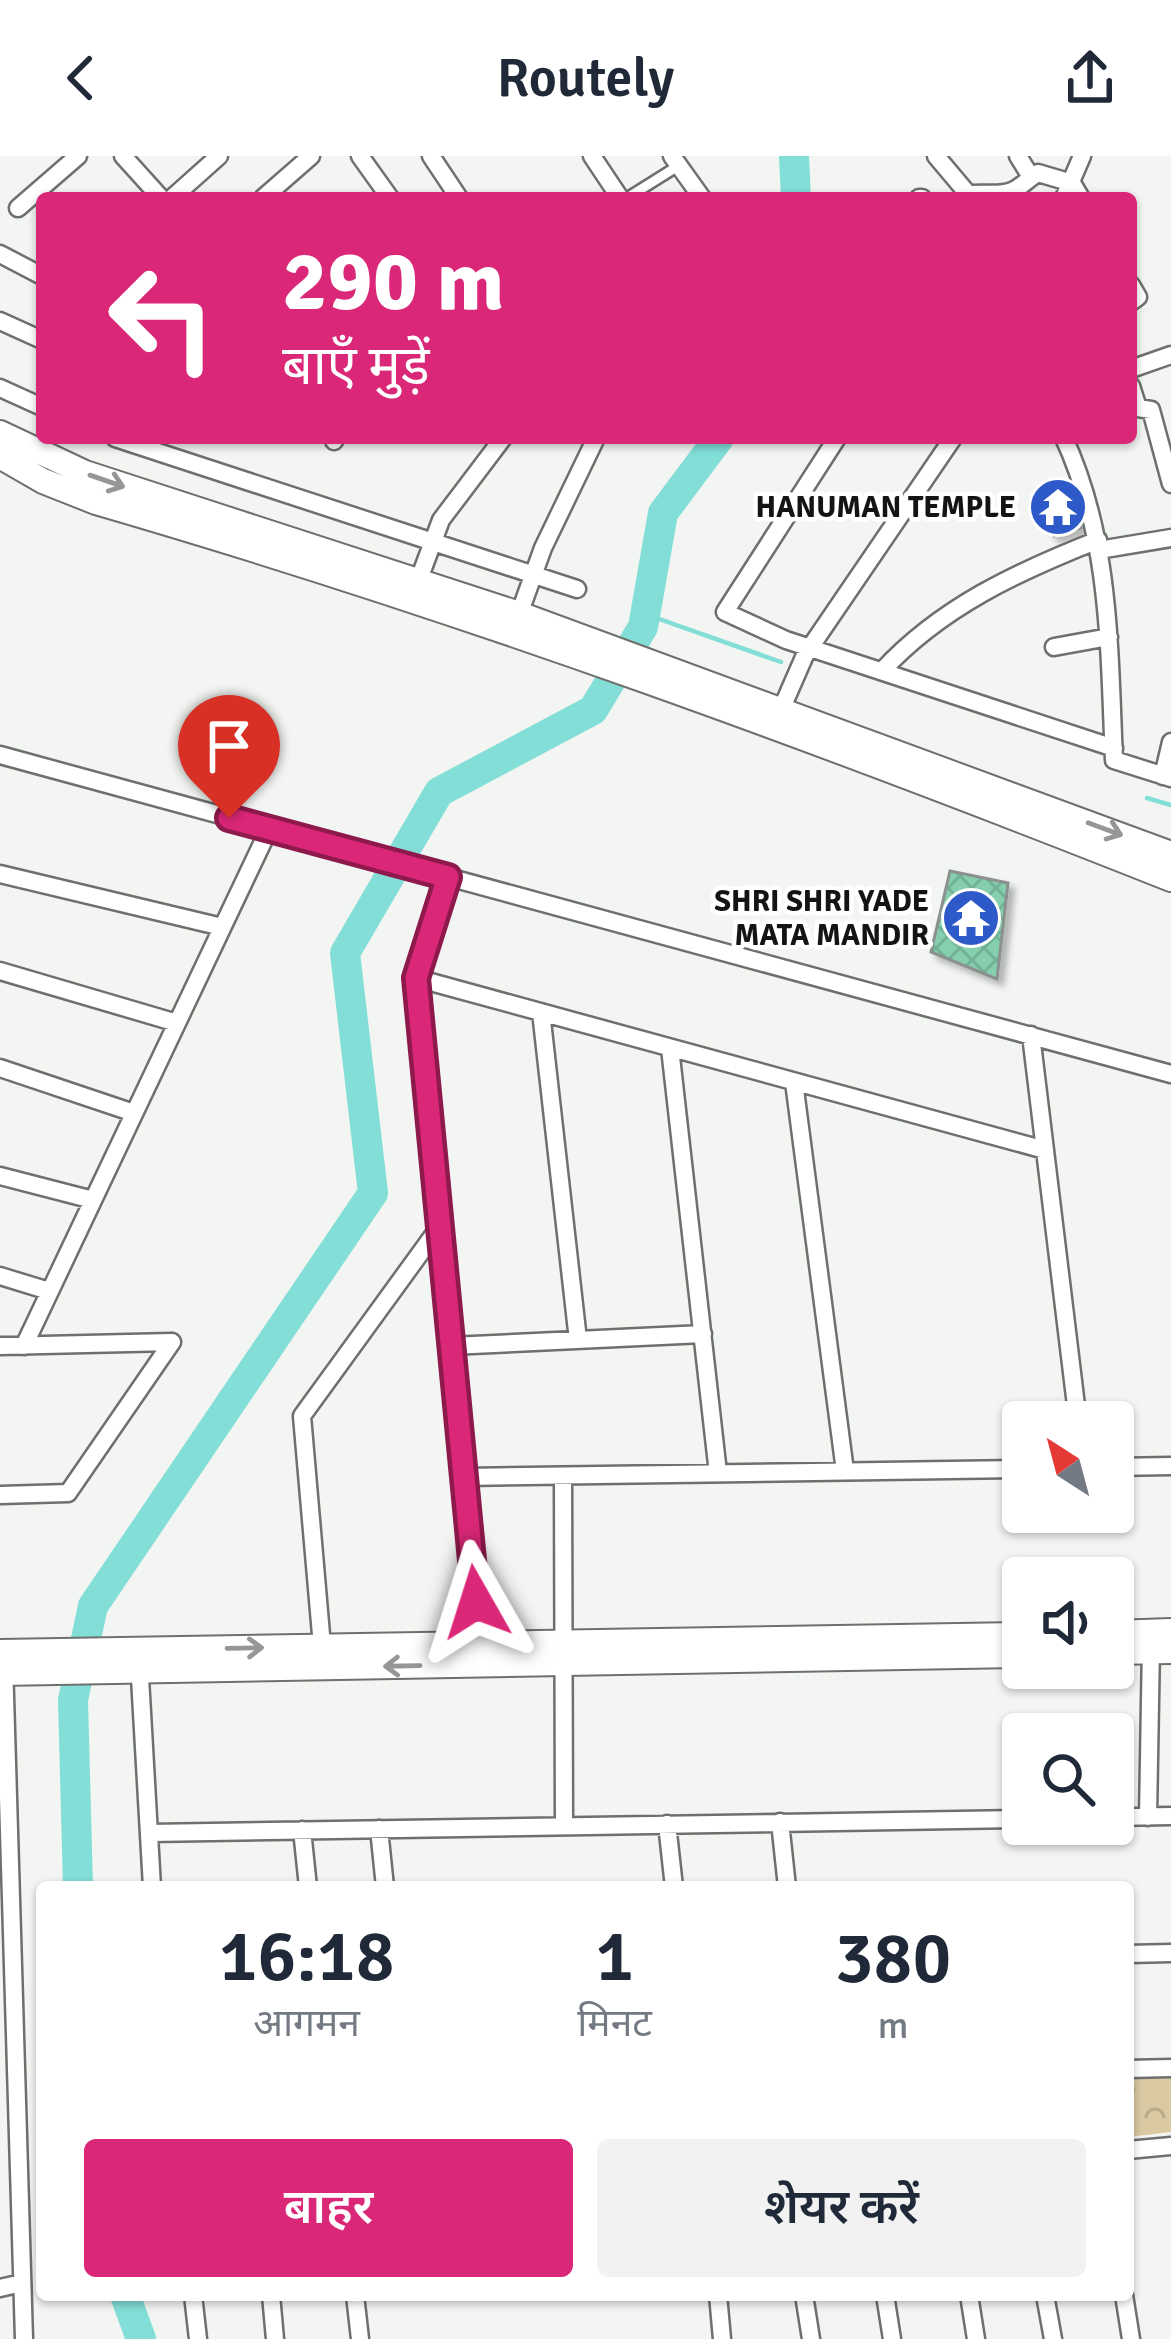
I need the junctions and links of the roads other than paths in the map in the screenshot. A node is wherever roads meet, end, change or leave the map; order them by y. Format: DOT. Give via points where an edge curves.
graph roads {
  1 [pos="78,156"];
  2 [pos="123,156"];
  3 [pos="219,156"];
  4 [pos="311,156"];
  5 [pos="359,156"];
  6 [pos="431,156"];
  7 [pos="592,156"];
  8 [pos="937,156"];
  9 [pos="1018,156"];
  10 [pos="1053,156"];
  11 [pos="1082,156"];
  12 [pos="675,161"];
  13 [pos="1031,177"];
  14 [pos="1069,189"];
  15 [pos="36,192"];
  16 [pos="36,192"];
  17 [pos="156,192"];
  18 [pos="179,192"];
  19 [pos="270,192"];
  20 [pos="386,192"];
  21 [pos="455,192"];
  22 [pos="616,192"];
  23 [pos="627,192"];
  24 [pos="698,192"];
  25 [pos="961,192"];
  26 [pos="999,192"];
  27 [pos="18,208"];
  28 [pos="0,254"];
  29 [pos="36,273"];
  30 [pos="0,321"];
  31 [pos="36,337"];
  32 [pos="1171,356"];
  33 [pos="1137,367"];
  34 [pos="0,388"];
  35 [pos="36,404"];
  36 [pos="1137,405"];
  37 [pos="0,433"];
  38 [pos="133,444"];
  39 [pos="492,444"];
  40 [pos="593,444"];
  41 [pos="833,444"];
  42 [pos="948,444"];
  43 [pos="1067,444"];
  44 [pos="0,456"];
  45 [pos="1171,484"];
  46 [pos="1171,538"];
  47 [pos="432,544"];
  48 [pos="1098,545"];
  49 [pos="533,575"];
  50 [pos="418,582"];
  51 [pos="577,589"];
  52 [pos="516,624"];
  53 [pos="1108,637"];
  54 [pos="1054,647"];
  55 [pos="811,648"];
  56 [pos="882,671"];
  57 [pos="676,682"];
  58 [pos="781,710"];
  59 [pos="1171,742"];
  60 [pos="1114,748"];
  61 [pos="0,755"];
  62 [pos="1167,777"];
  63 [pos="269,829"];
  64 [pos="1171,854"];
  65 [pos="0,874"];
  66 [pos="443,875"];
  67 [pos="1171,878"];
  68 [pos="222,927"];
  69 [pos="0,970"];
  70 [pos="416,978"];
  71 [pos="541,1012"];
  72 [pos="177,1023"];
  73 [pos="1030,1035"];
  74 [pos="670,1048"];
  75 [pos="0,1068"];
  76 [pos="1171,1074"];
  77 [pos="794,1082"];
  78 [pos="134,1113"];
  79 [pos="1045,1150"];
  80 [pos="0,1176"];
  81 [pos="93,1200"];
  82 [pos="440,1226"];
  83 [pos="0,1276"];
  84 [pos="49,1292"];
  85 [pos="703,1334"];
  86 [pos="578,1340"];
  87 [pos="0,1346"];
  88 [pos="24,1346"];
  89 [pos="452,1346"];
  90 [pos="1075,1401"];
  91 [pos="1171,1466"];
  92 [pos="1134,1467"];
  93 [pos="1002,1469"];
  94 [pos="845,1471"];
  95 [pos="718,1473"];
  96 [pos="563,1475"];
  97 [pos="464,1477"];
  98 [pos="0,1495"];
  99 [pos="1002,1636"];
  100 [pos="1161,1641"];
  101 [pos="480,1644"];
  102 [pos="322,1646"];
  103 [pos="564,1653"];
  104 [pos="1002,1655"];
  105 [pos="134,1660"];
  106 [pos="7,1662"];
  107 [pos="1134,1816"];
  108 [pos="1148,1816"];
  109 [pos="1171,1816"];
  110 [pos="1002,1819"];
  111 [pos="780,1822"];
  112 [pos="667,1824"];
  113 [pos="564,1826"];
  114 [pos="379,1829"];
  115 [pos="302,1830"];
  116 [pos="150,1833"];
  117 [pos="4,1843"];
  118 [pos="152,1881"];
  119 [pos="307,1881"];
  120 [pos="384,1881"];
  121 [pos="673,1881"];
  122 [pos="786,1881"];
  123 [pos="1171,1953"];
  124 [pos="1134,1954"];
  125 [pos="1171,2068"];
  126 [pos="1134,2069"];
  127 [pos="1171,2146"];
  128 [pos="1134,2149"];
  129 [pos="22,2283"];
  130 [pos="0,2288"];
  131 [pos="194,2301"];
  132 [pos="272,2301"];
  133 [pos="356,2301"];
  134 [pos="719,2301"];
  135 [pos="805,2301"];
  136 [pos="886,2301"];
  137 [pos="970,2301"];
  138 [pos="1046,2301"];
  139 [pos="1125,2301"];
  140 [pos="24,2339"];
  141 [pos="198,2339"];
  142 [pos="275,2339"];
  143 [pos="359,2339"];
  144 [pos="722,2339"];
  145 [pos="811,2339"];
  146 [pos="892,2339"];
  147 [pos="976,2339"];
  148 [pos="1053,2339"];
  149 [pos="1131,2339"];
  1 -- 15 [label="street"];
  2 -- 17 [label="street"];
  3 -- 18 [label="street"];
  4 -- 19 [label="street"];
  5 -- 20 [label="street"];
  6 -- 21 [label="street"];
  7 -- 22 [label="street"];
  8 -- 25 [label="street"];
  9 -- 13 [label="street"];
  10 -- 14 [label="street"];
  11 -- 14 [label="street"];
  12 -- 23 [label="lane"];
  12 -- 24 [label="street"];
  13 -- 14 [label="street"];
  13 -- 26 [label="street"];
  16 -- 27 [label="street"];
  28 -- 29 [label="street"];
  30 -- 31 [label="street"];
  32 -- 33 [label="street"];
  34 -- 35 [label="street"];
  36 -- 45 [label="street" via="1151,410"];
  37 -- 50 [label="street, one-way" via="85,473"];
  38 -- 47 [label="street"];
  39 -- 47 [label="street"];
  40 -- 49 [label="street"];
  41 -- 55 [label="street" via="725,612"];
  42 -- 55 [label="street"];
  43 -- 48 [label="street"];
  44 -- 52 [label="street" via="96,502"];
  46 -- 48 [label="street"];
  47 -- 49 [label="street"];
  47 -- 50 [label="street"];
  48 -- 53 [label="street"];
  48 -- 56 [label="street" via="982,591 914,637"];
  49 -- 51 [label="street"];
  49 -- 52 [label="street"];
  50 -- 52 [label="street"];
  52 -- 57 [label="street"];
  53 -- 54 [label="street"];
  53 -- 60 [label="street"];
  55 -- 56 [label="street"];
  55 -- 58 [label="street"];
  56 -- 60 [label="street"];
  57 -- 58 [label="street"];
  57 -- 67 [label="street"];
  58 -- 64 [label="street, one-way"];
  59 -- 62 [label="street"];
  60 -- 62 [label="street" via="1114,760"];
  61 -- 63 [label="street"];
  63 -- 66 [label="street"];
  63 -- 68 [label="street"];
  65 -- 68 [label="street"];
  66 -- 70 [label="street"];
  66 -- 73 [label="street"];
  68 -- 72 [label="street"];
  69 -- 72 [label="street"];
  70 -- 71 [label="street"];
  70 -- 82 [label="street"];
  71 -- 74 [label="street"];
  71 -- 86 [label="street"];
  72 -- 78 [label="street"];
  73 -- 76 [label="street"];
  73 -- 79 [label="street"];
  74 -- 77 [label="street"];
  74 -- 85 [label="street"];
  75 -- 78 [label="street"];
  77 -- 79 [label="street"];
  77 -- 94 [label="street"];
  78 -- 81 [label="street"];
  79 -- 90 [label="street"];
  80 -- 81 [label="street"];
  81 -- 84 [label="street"];
  82 -- 89 [label="street"];
  82 -- 102 [label="street" via="302,1416"];
  83 -- 84 [label="street"];
  84 -- 88 [label="street"];
  85 -- 86 [label="street"];
  85 -- 95 [label="street"];
  86 -- 89 [label="street"];
  87 -- 88 [label="street"];
  88 -- 98 [label="street" via="172,1342 68,1493"];
  89 -- 97 [label="street"];
  91 -- 92 [label="street"];
  93 -- 94 [label="street"];
  94 -- 95 [label="street"];
  95 -- 96 [label="street"];
  96 -- 97 [label="street"];
  96 -- 103 [label="street"];
  97 -- 101 [label="street"];
  99 -- 103 [label="street"];
  100 -- 108 [label="street"];
  101 -- 102 [label="street"];
  101 -- 103 [label="street"];
  105 -- 102 [label="street, one-way"];
  103 -- 104 [label="street"];
  103 -- 105 [label="street, one-way"];
  103 -- 113 [label="street"];
  105 -- 106 [label="street"];
  105 -- 116 [label="street"];
  106 -- 117 [label="street"];
  107 -- 108 [label="street"];
  108 -- 109 [label="street"];
  110 -- 111 [label="street"];
  111 -- 112 [label="street"];
  111 -- 122 [label="street"];
  112 -- 113 [label="street"];
  112 -- 121 [label="street"];
  113 -- 114 [label="street"];
  114 -- 115 [label="street"];
  114 -- 120 [label="street"];
  115 -- 116 [label="street"];
  115 -- 119 [label="street"];
  116 -- 118 [label="street"];
  117 -- 129 [label="street"];
  123 -- 124 [label="street"];
  125 -- 126 [label="street"];
  127 -- 128 [label="street"];
  129 -- 130 [label="street"];
  129 -- 140 [label="street"];
  131 -- 141 [label="street"];
  132 -- 142 [label="street"];
  133 -- 143 [label="street"];
  134 -- 144 [label="street"];
  135 -- 145 [label="street"];
  136 -- 146 [label="street"];
  137 -- 147 [label="street"];
  138 -- 148 [label="street"];
  139 -- 149 [label="street"];
}
